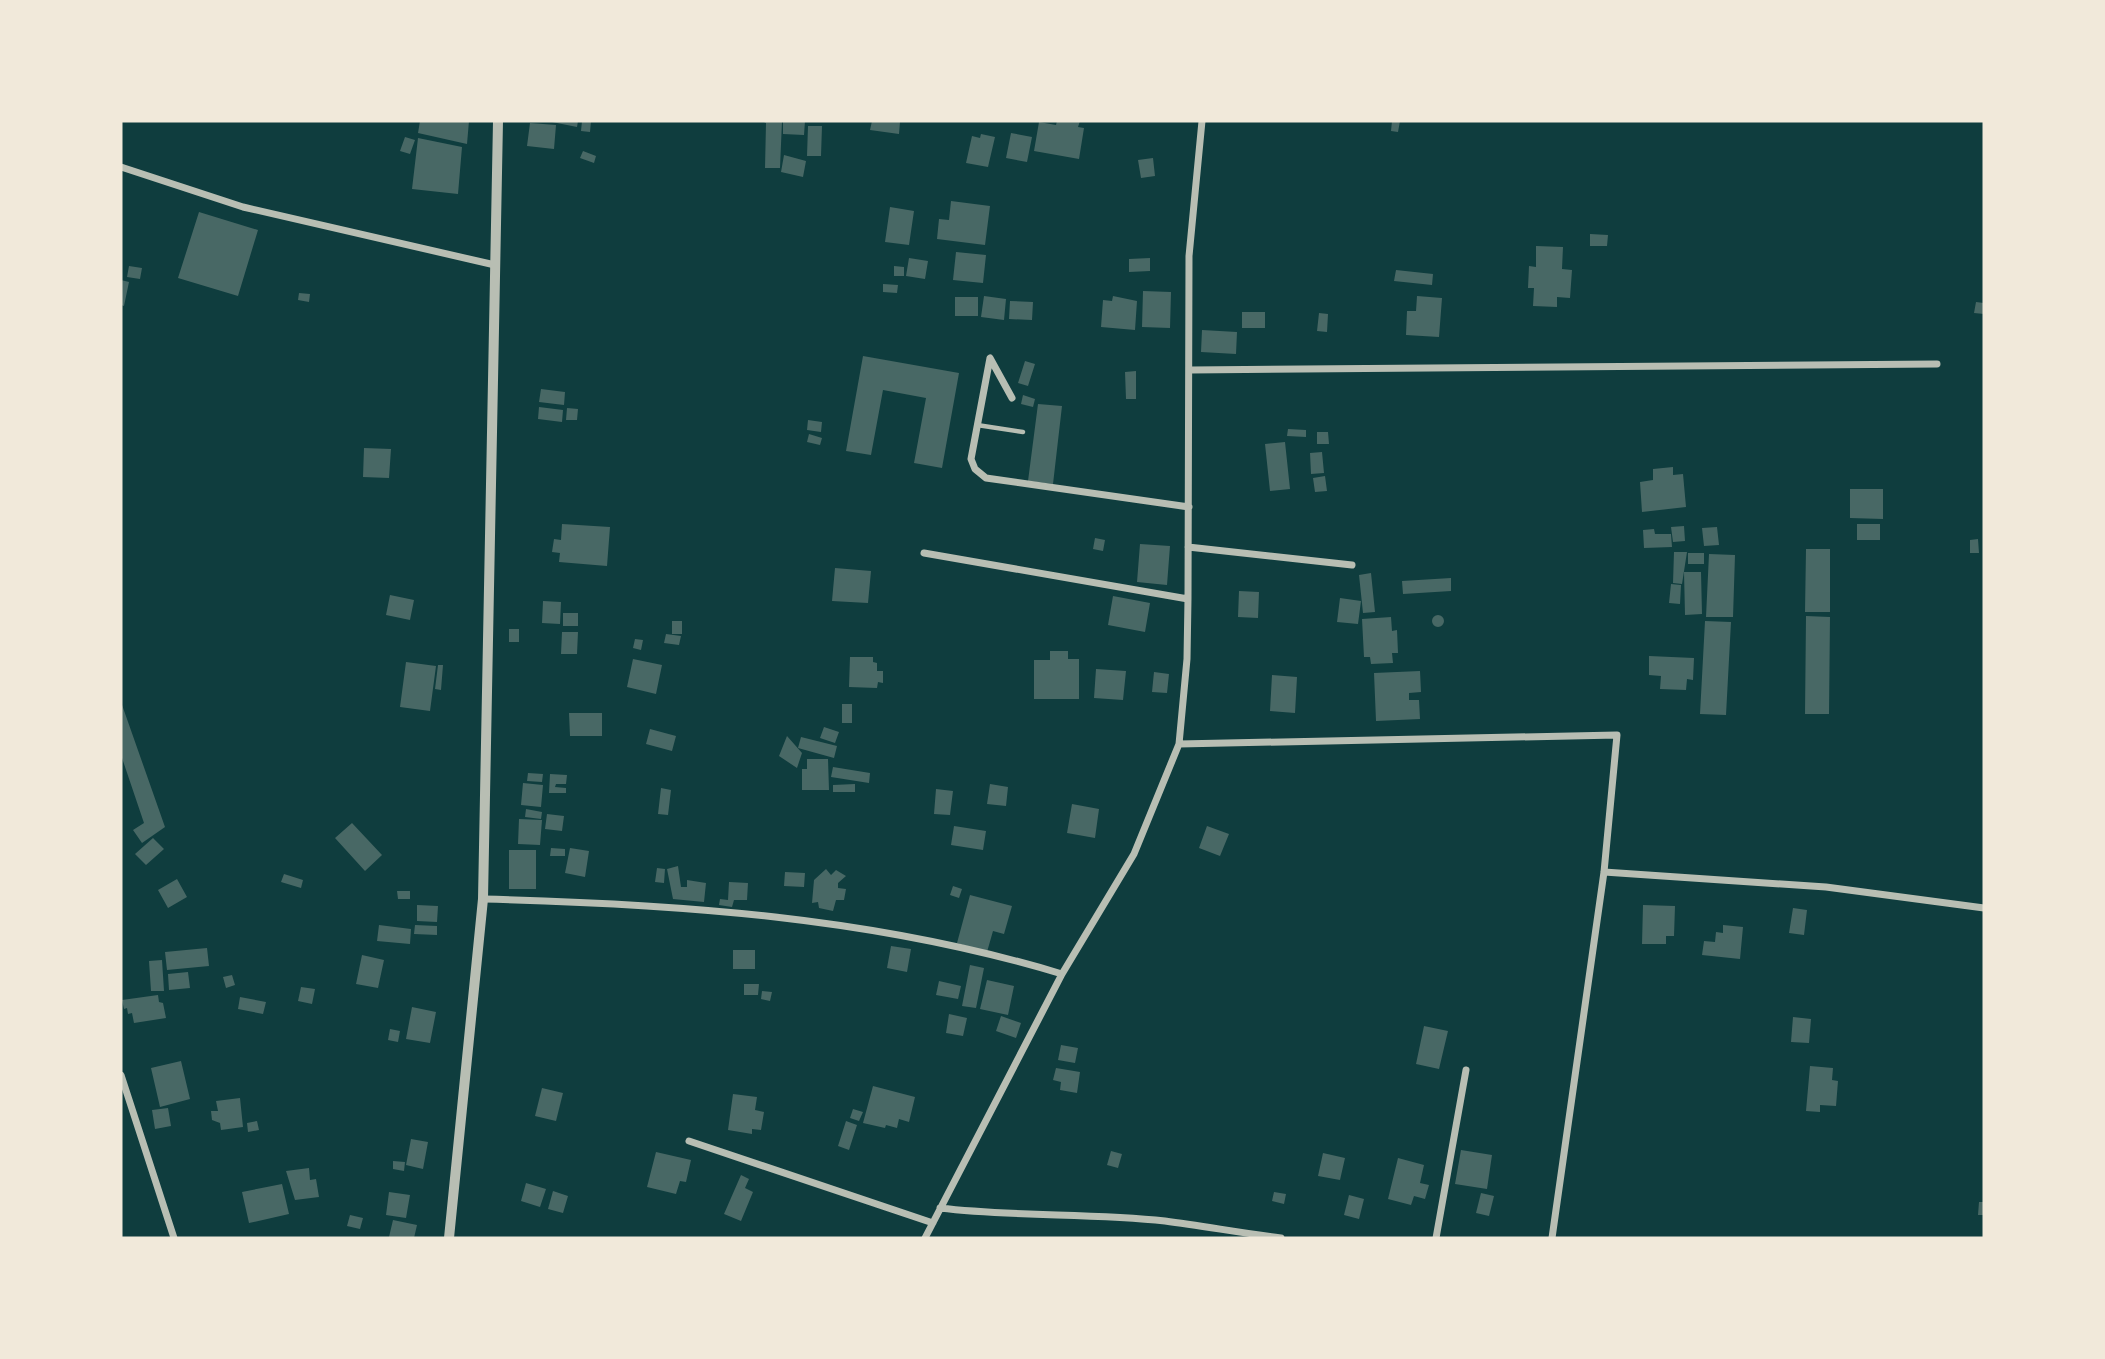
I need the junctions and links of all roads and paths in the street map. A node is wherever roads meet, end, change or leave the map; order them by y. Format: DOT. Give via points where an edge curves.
graph roads {
  1 [pos="498,121"];
  2 [pos="1202,121"];
  3 [pos="121,167"];
  4 [pos="495,264"];
  5 [pos="1937,364"];
  6 [pos="1191,370"];
  7 [pos="1012,398"];
  8 [pos="977,425"];
  9 [pos="1023,432"];
  10 [pos="1189,508"];
  11 [pos="1188,547"];
  12 [pos="924,553"];
  13 [pos="1352,565"];
  14 [pos="1188,599"];
  15 [pos="1179,744"];
  16 [pos="1604,872"];
  17 [pos="483,899"];
  18 [pos="1984,908"];
  19 [pos="1062,974"];
  20 [pos="1466,1070"];
  21 [pos="121,1075"];
  22 [pos="689,1141"];
  23 [pos="940,1208"];
  24 [pos="933,1223"];
  25 [pos="174,1238"];
  26 [pos="449,1238"];
  27 [pos="925,1238"];
  28 [pos="1281,1238"];
  29 [pos="1436,1238"];
  30 [pos="1552,1238"];
  1 -- 4 [label="street"];
  2 -- 6 [label="street" via="1189,256"];
  3 -- 4 [label="street" via="243,207"];
  4 -- 17 [label="street"];
  5 -- 6 [label="street"];
  6 -- 10 [label="street"];
  7 -- 8 [label="street" via="990,358"];
  8 -- 9 [label="lane"];
  8 -- 10 [label="street" via="971,459 986,478"];
  10 -- 11 [label="street"];
  11 -- 13 [label="street"];
  11 -- 14 [label="street"];
  12 -- 14 [label="street"];
  14 -- 15 [label="street"];
  15 -- 16 [label="street" via="1617,735"];
  15 -- 19 [label="street" via="1134,854"];
  16 -- 18 [label="street" via="1826,887"];
  16 -- 30 [label="street"];
  17 -- 19 [label="street" via="616,902 868,928 987,951"];
  17 -- 26 [label="street"];
  19 -- 23 [label="street"];
  20 -- 29 [label="street"];
  21 -- 25 [label="street"];
  22 -- 24 [label="street"];
  23 -- 24 [label="street"];
  23 -- 28 [label="street" via="1164,1221"];
  24 -- 27 [label="street"];
}
